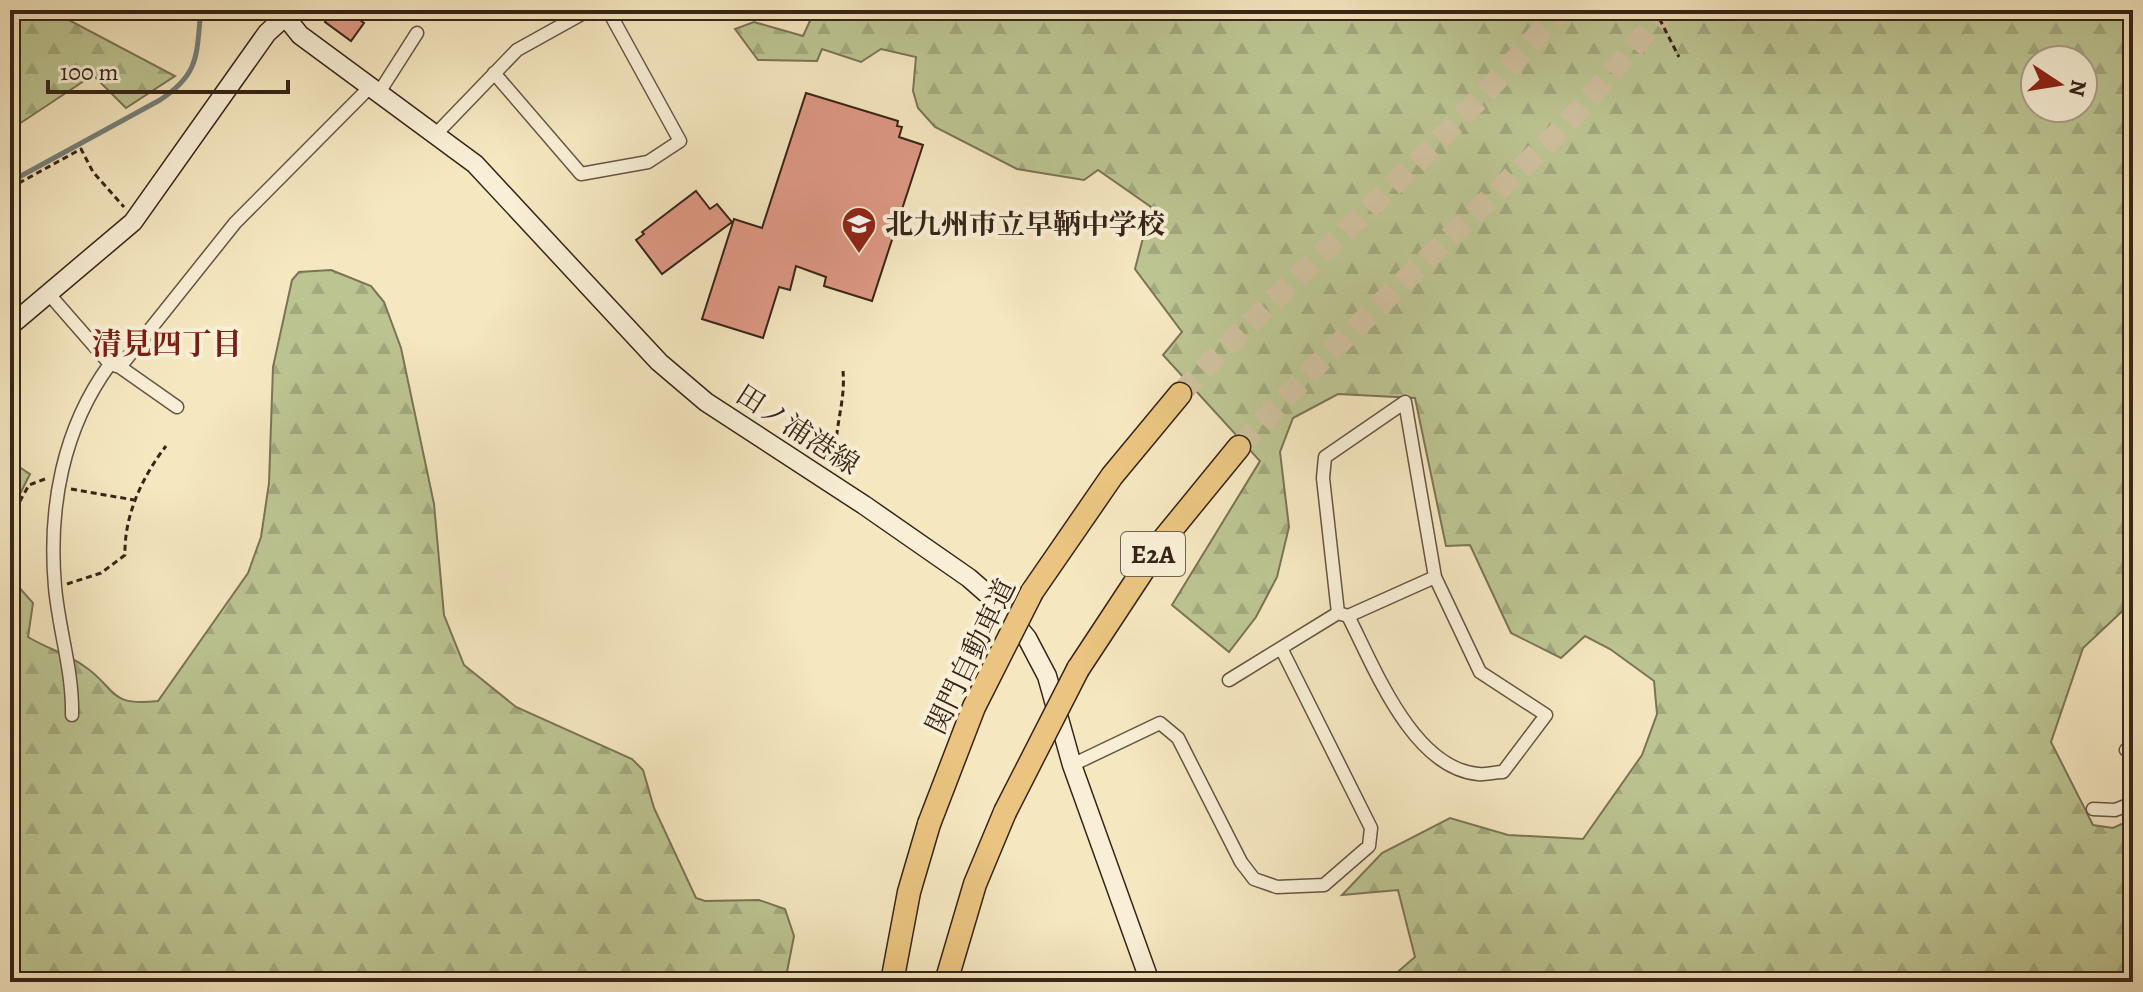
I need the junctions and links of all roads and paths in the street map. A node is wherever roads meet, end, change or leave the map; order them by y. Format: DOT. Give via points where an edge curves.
graph roads {
  1 [pos="589,10"];
  2 [pos="608,10"];
  3 [pos="1655,10"];
  4 [pos="285,13"];
  5 [pos="417,33"];
  6 [pos="1679,57"];
  7 [pos="494,73"];
  8 [pos="376,88"];
  9 [pos="437,133"];
  10 [pos="10,188"];
  11 [pos="134,219"];
  12 [pos="48,293"];
  13 [pos="10,326"];
  14 [pos="115,366"];
  15 [pos="843,371"];
  16 [pos="1180,394"];
  17 [pos="177,407"];
  18 [pos="166,446"];
  19 [pos="1239,447"];
  20 [pos="60,484"];
  21 [pos="834,486"];
  22 [pos="136,500"];
  23 [pos="10,519"];
  24 [pos="1435,577"];
  25 [pos="55,588"];
  26 [pos="1343,614"];
  27 [pos="1282,650"];
  28 [pos="1229,680"];
  29 [pos="72,715"];
  30 [pos="1072,765"];
  31 [pos="2133,803"];
  32 [pos="2093,809"];
  33 [pos="892,982"];
  34 [pos="946,982"];
  35 [pos="1150,982"];
  1 -- 7 [label="street" via="517,50"];
  2 -- 7 [label="street" via="680,141 648,162 581,174"];
  3 -- 6 [label="path"];
  4 -- 8 [label="main road, 田ノ浦港線" via="300,35"];
  4 -- 11 [label="main road"];
  5 -- 8 [label="street"];
  7 -- 9 [label="street"];
  8 -- 9 [label="main road, 田ノ浦港線"];
  8 -- 14 [label="street" via="235,223"];
  9 -- 21 [label="main road, 田ノ浦港線" via="475,164 659,362 706,402"];
  10 -- 11 [label="path" via="81,149 93,172"];
  11 -- 12 [label="main road"];
  12 -- 13 [label="main road"];
  12 -- 14 [label="street"];
  14 -- 17 [label="street"];
  14 -- 20 [label="street" via="79,413"];
  15 -- 21 [label="path"];
  16 -- 33 [label="highway, 関門自動車道 / E2A, bridge" via="1112,476 1032,592 974,707 929,824"];
  18 -- 22 [label="path" via="148,469"];
  19 -- 34 [label="highway, E2A, bridge" via="1163,540 1078,669 1005,812 975,884"];
  20 -- 22 [label="path"];
  20 -- 23 [label="path" via="39,479 29,485"];
  20 -- 25 [label="street"];
  21 -- 30 [label="main road, 田ノ浦港線" via="969,578 1001,606 1027,638 1047,676"];
  22 -- 25 [label="path" via="121,559 101,573"];
  24 -- 26 [label="street"];
  24 -- 26 [label="street" via="1405,402 1325,457 1323,478"];
  24 -- 26 [label="street" via="1480,672 1546,715 1503,772 1476,774 1438,758 1405,725"];
  25 -- 29 [label="street" via="72,682"];
  26 -- 27 [label="street"];
  27 -- 28 [label="street"];
  27 -- 30 [label="street" via="1371,828 1369,846 1324,885 1277,887 1254,879 1178,738 1160,723"];
  30 -- 35 [label="main road, 田ノ浦港線"];
  31 -- 32 [label="street" via="2115,810"];
}
